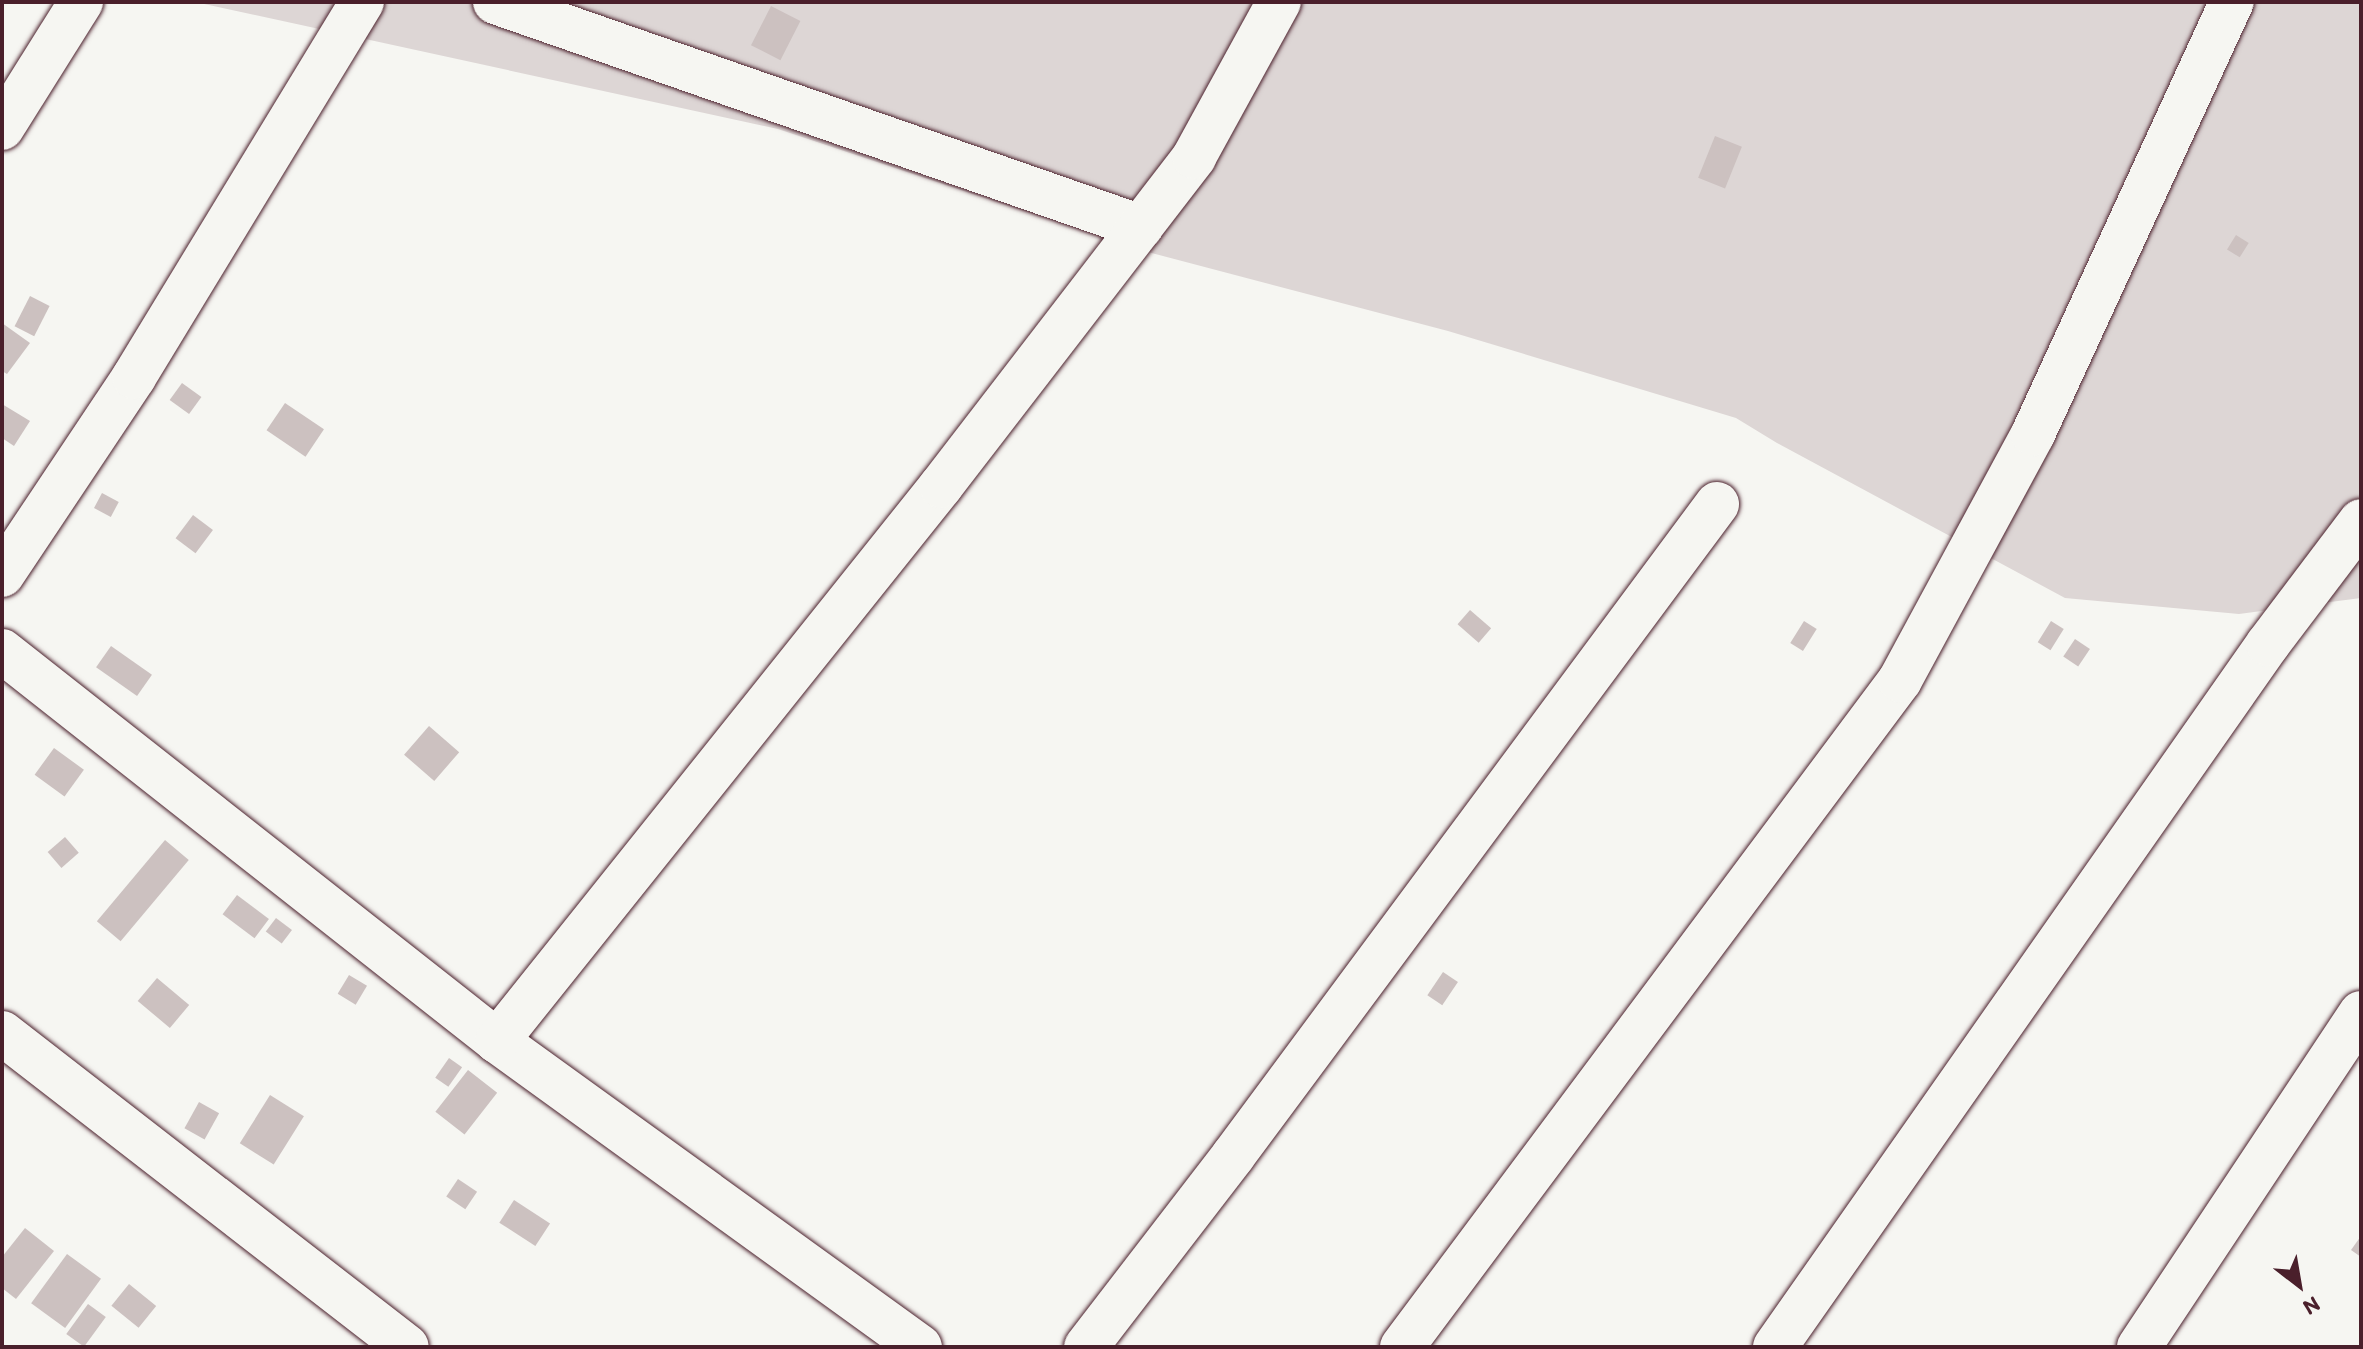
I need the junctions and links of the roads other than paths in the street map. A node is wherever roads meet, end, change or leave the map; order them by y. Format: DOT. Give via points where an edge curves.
graph roads {
  1 [pos="81,2"];
  2 [pos="362,2"];
  3 [pos="495,2"];
  4 [pos="1279,2"];
  5 [pos="2232,2"];
  6 [pos="2,128"];
  7 [pos="1141,227"];
  8 [pos="1717,504"];
  9 [pos="2361,521"];
  10 [pos="2,575"];
  11 [pos="2,651"];
  12 [pos="2361,1013"];
  13 [pos="2,1033"];
  14 [pos="497,1041"];
  15 [pos="407,1347"];
  16 [pos="920,1347"];
  17 [pos="1086,1347"];
  18 [pos="1402,1347"];
  19 [pos="1775,1347"];
  20 [pos="2139,1347"];
  1 -- 6 [label="street"];
  2 -- 10 [label="street" via="134,377"];
  3 -- 7 [label="street"];
  4 -- 7 [label="street" via="1194,157"];
  5 -- 18 [label="street" via="2033,434 1900,680"];
  7 -- 14 [label="street"];
  8 -- 17 [label="street"];
  9 -- 19 [label="street" via="2268,644"];
  11 -- 14 [label="street"];
  12 -- 20 [label="street"];
  13 -- 15 [label="street"];
  14 -- 16 [label="street"];
}
